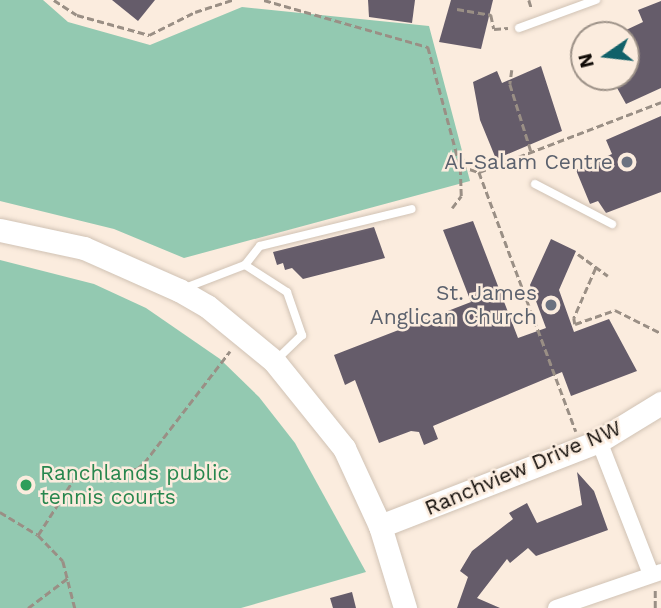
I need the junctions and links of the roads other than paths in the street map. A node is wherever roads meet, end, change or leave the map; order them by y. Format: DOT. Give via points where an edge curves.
graph roads {
  1 [pos="596,0"];
  2 [pos="519,28"];
  3 [pos="535,184"];
  4 [pos="412,209"];
  5 [pos="612,223"];
  6 [pos="0,230"];
  7 [pos="245,265"];
  8 [pos="179,290"];
  9 [pos="274,361"];
  10 [pos="661,403"];
  11 [pos="591,444"];
  12 [pos="380,526"];
  13 [pos="655,572"];
  14 [pos="405,608"];
  15 [pos="556,608"];
  1 -- 2 [label="lane"];
  3 -- 5 [label="lane"];
  4 -- 7 [label="lane" via="260,246"];
  6 -- 8 [label="street" via="84,248"];
  7 -- 8 [label="lane"];
  7 -- 9 [label="lane" via="287,292 302,335"];
  8 -- 9 [label="street"];
  9 -- 12 [label="street" via="344,448"];
  10 -- 11 [label="street, Ranchview Drive NW"];
  11 -- 12 [label="street, Ranchview Drive NW"];
  11 -- 13 [label="street"];
  12 -- 14 [label="street"];
  13 -- 15 [label="street"];
}
